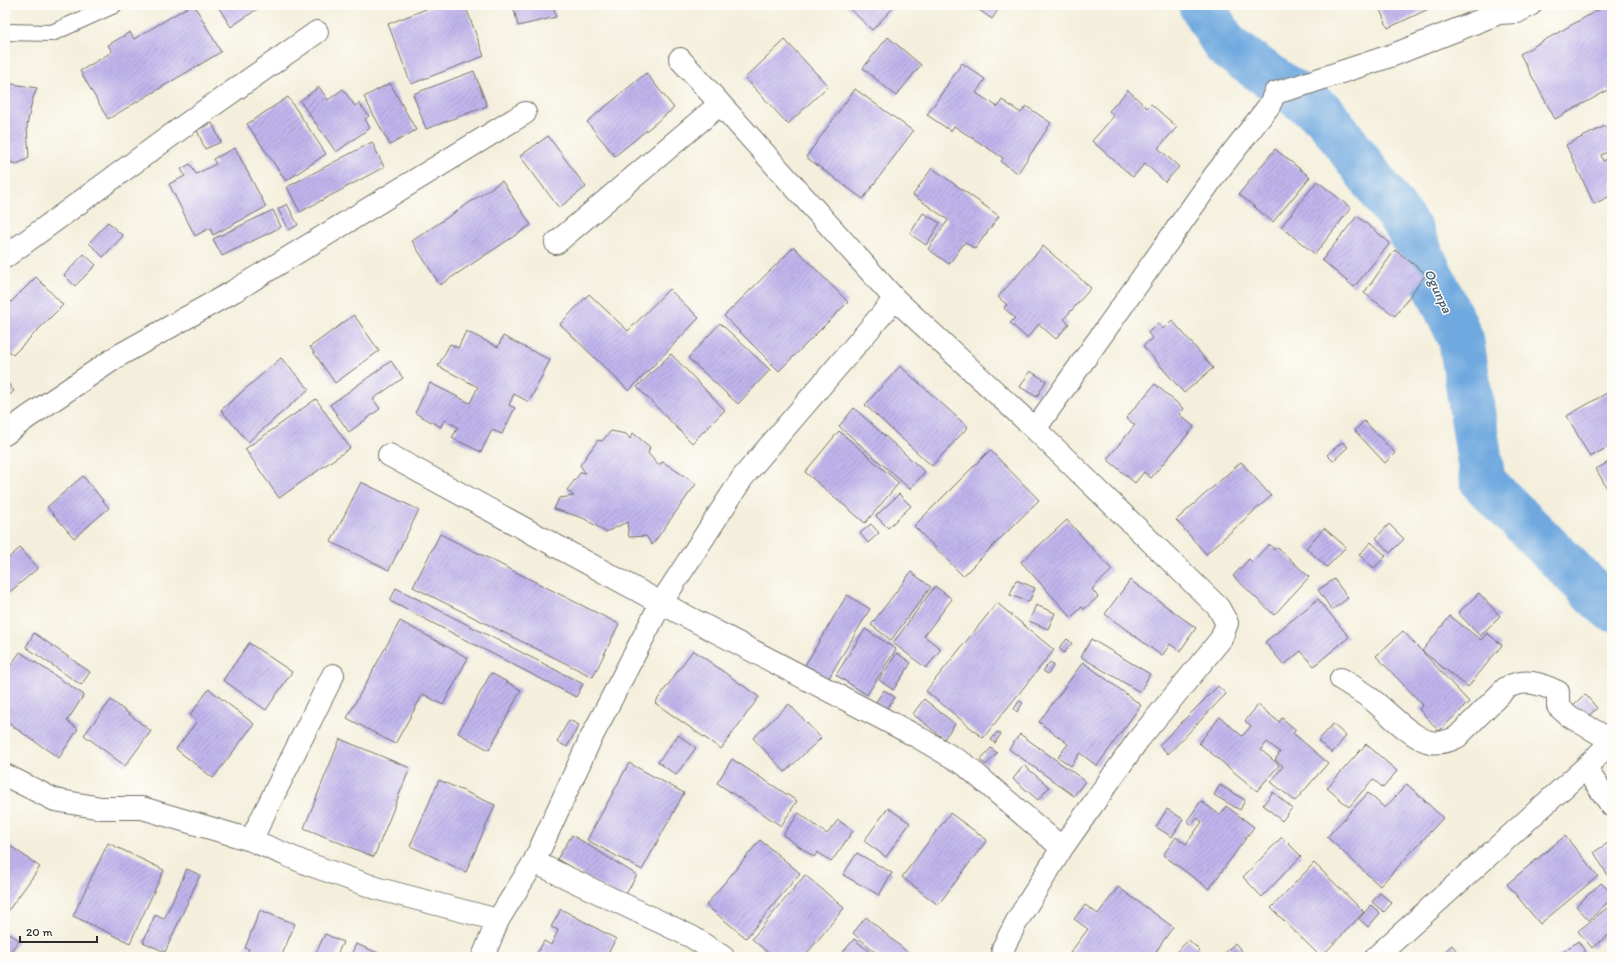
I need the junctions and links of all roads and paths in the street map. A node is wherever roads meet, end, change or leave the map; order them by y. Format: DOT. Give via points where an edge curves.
graph roads {
  1 [pos="114,5"];
  2 [pos="1530,5"];
  3 [pos="1495,9"];
  4 [pos="5,32"];
  5 [pos="317,32"];
  6 [pos="680,59"];
  7 [pos="720,104"];
  8 [pos="525,113"];
  9 [pos="556,243"];
  10 [pos="5,257"];
  11 [pos="895,299"];
  12 [pos="1035,429"];
  13 [pos="5,434"];
  14 [pos="388,455"];
  15 [pos="661,603"];
  16 [pos="333,674"];
  17 [pos="1341,679"];
  18 [pos="1612,741"];
  19 [pos="1585,768"];
  20 [pos="5,775"];
  21 [pos="1612,806"];
  22 [pos="251,840"];
  23 [pos="1062,848"];
  24 [pos="534,862"];
  25 [pos="498,920"];
  26 [pos="483,957"];
  27 [pos="723,957"];
  28 [pos="1004,957"];
  29 [pos="1376,957"];
  1 -- 4 [label="lane" via="52,33"];
  2 -- 3 [label="street" via="1517,12"];
  3 -- 12 [label="street" via="1393,55 1275,93 1269,106 1215,175"];
  5 -- 10 [label="street"];
  6 -- 7 [label="street"];
  7 -- 9 [label="street"];
  7 -- 11 [label="street"];
  8 -- 13 [label="street" via="234,291 118,356"];
  11 -- 12 [label="street"];
  11 -- 15 [label="street" via="743,477"];
  12 -- 23 [label="street" via="1218,607 1227,623 1221,639 1138,740"];
  14 -- 15 [label="street"];
  15 -- 23 [label="street" via="916,736 964,764"];
  15 -- 24 [label="street" via="590,740"];
  16 -- 22 [label="street"];
  17 -- 18 [label="street" via="1370,698 1417,736 1430,742 1438,743 1457,737 1506,688 1514,683 1525,682 1558,692 1558,706"];
  18 -- 19 [label="street"];
  19 -- 21 [label="street"];
  19 -- 29 [label="street"];
  20 -- 22 [label="street" via="55,800 100,808 142,808"];
  22 -- 25 [label="street" via="308,864 379,889"];
  23 -- 28 [label="street" via="1017,921 1003,948"];
  24 -- 25 [label="street"];
  24 -- 27 [label="street" via="692,937"];
  25 -- 26 [label="street"];
}
